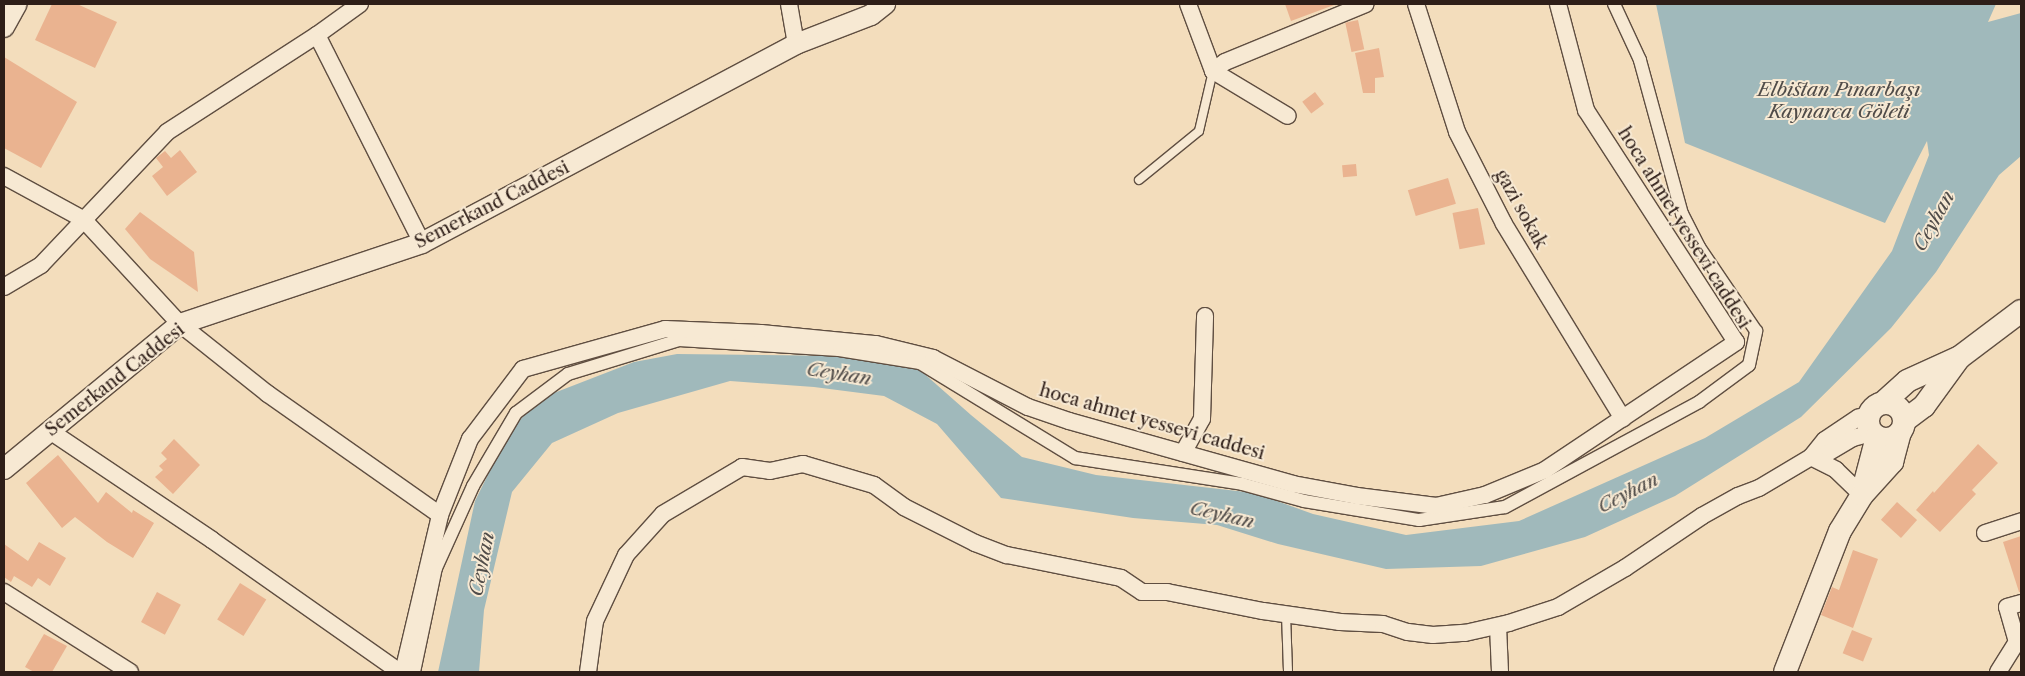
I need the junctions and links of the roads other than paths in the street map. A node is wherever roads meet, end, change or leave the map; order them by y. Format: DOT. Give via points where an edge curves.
graph roads {
  1 [pos="16,4"];
  2 [pos="360,4"];
  3 [pos="789,4"];
  4 [pos="885,4"];
  5 [pos="1188,4"];
  6 [pos="1366,4"];
  7 [pos="1416,4"];
  8 [pos="1558,4"];
  9 [pos="1614,4"];
  10 [pos="4,26"];
  11 [pos="317,35"];
  12 [pos="796,44"];
  13 [pos="1213,71"];
  14 [pos="1288,116"];
  15 [pos="4,176"];
  16 [pos="1139,180"];
  17 [pos="83,219"];
  18 [pos="422,243"];
  19 [pos="4,287"];
  20 [pos="2021,311"];
  21 [pos="1205,316"];
  22 [pos="180,324"];
  23 [pos="1960,357"];
  24 [pos="1623,419"];
  25 [pos="1875,422"];
  26 [pos="1902,427"];
  27 [pos="50,431"];
  28 [pos="1183,453"];
  29 [pos="1811,457"];
  30 [pos="4,469"];
  31 [pos="1862,495"];
  32 [pos="440,515"];
  33 [pos="2021,521"];
  34 [pos="1986,533"];
  35 [pos="4,592"];
  36 [pos="2021,603"];
  37 [pos="1286,614"];
  38 [pos="1498,626"];
  39 [pos="2019,641"];
  40 [pos="130,672"];
  41 [pos="402,672"];
  42 [pos="414,672"];
  43 [pos="588,672"];
  44 [pos="1288,672"];
  45 [pos="1500,672"];
  46 [pos="1785,672"];
  47 [pos="1998,672"];
  1 -- 10 [label="street"];
  2 -- 11 [label="street"];
  3 -- 12 [label="street"];
  4 -- 12 [label="street, Semerkand Caddesi" via="871,15"];
  5 -- 13 [label="street"];
  6 -- 13 [label="street" via="1225,62"];
  7 -- 24 [label="street, gazi sokak" via="1462,140 1504,224"];
  8 -- 24 [label="street, hoca ahmet yessevi caddesi" via="1586,110 1736,342"];
  9 -- 42 [label="street" via="1640,60 1682,214 1699,248 1756,331 1749,365 1700,402 1505,507 1419,520 1304,501 1242,484 1075,458 920,363 839,350 679,340 568,374 516,413 474,486 436,568"];
  11 -- 17 [label="street" via="167,132"];
  11 -- 18 [label="street"];
  12 -- 18 [label="street, Semerkand Caddesi"];
  13 -- 14 [label="street"];
  13 -- 16 [label="lane" via="1199,130"];
  15 -- 17 [label="street"];
  17 -- 19 [label="street" via="41,265"];
  17 -- 22 [label="street"];
  18 -- 22 [label="street, Semerkand Caddesi"];
  20 -- 23 [label="main road"];
  21 -- 28 [label="street" via="1202,419"];
  22 -- 27 [label="street, Semerkand Caddesi"];
  22 -- 32 [label="street" via="268,394"];
  23 -- 25 [label="main road" via="1907,381"];
  23 -- 26 [label="main road" via="1924,406"];
  24 -- 28 [label="street, hoca ahmet yessevi caddesi" via="1545,470 1485,495 1436,506 1293,484"];
  25 -- 26 [label="main road" via="1889,439"];
  25 -- 26 [label="main road" via="1896,405 1904,415"];
  25 -- 29 [label="street" via="1858,418 1825,440"];
  25 -- 31 [label="main road"];
  26 -- 31 [label="main road" via="1892,462"];
  27 -- 30 [label="street, Semerkand Caddesi"];
  27 -- 41 [label="street"];
  28 -- 32 [label="street, hoca ahmet yessevi caddesi" via="1028,407 933,358 876,344 761,333 665,329 524,369 470,439"];
  29 -- 31 [label="street" via="1836,470"];
  29 -- 38 [label="street" via="1759,488 1702,516 1558,607"];
  31 -- 46 [label="main road" via="1840,532"];
  32 -- 41 [label="street, hoca ahmet yessevi caddesi"];
  33 -- 34 [label="street"];
  35 -- 40 [label="street"];
  36 -- 39 [label="street" via="2007,607"];
  37 -- 38 [label="street" via="1383,624 1408,632 1433,634 1464,633"];
  37 -- 43 [label="street" via="1167,592 1142,592 1121,578 1007,554 944,529 904,507 874,485 803,464 770,471 742,467 663,514 626,555 595,621"];
  37 -- 44 [label="lane"];
  38 -- 45 [label="street"];
  39 -- 47 [label="street"];
}
